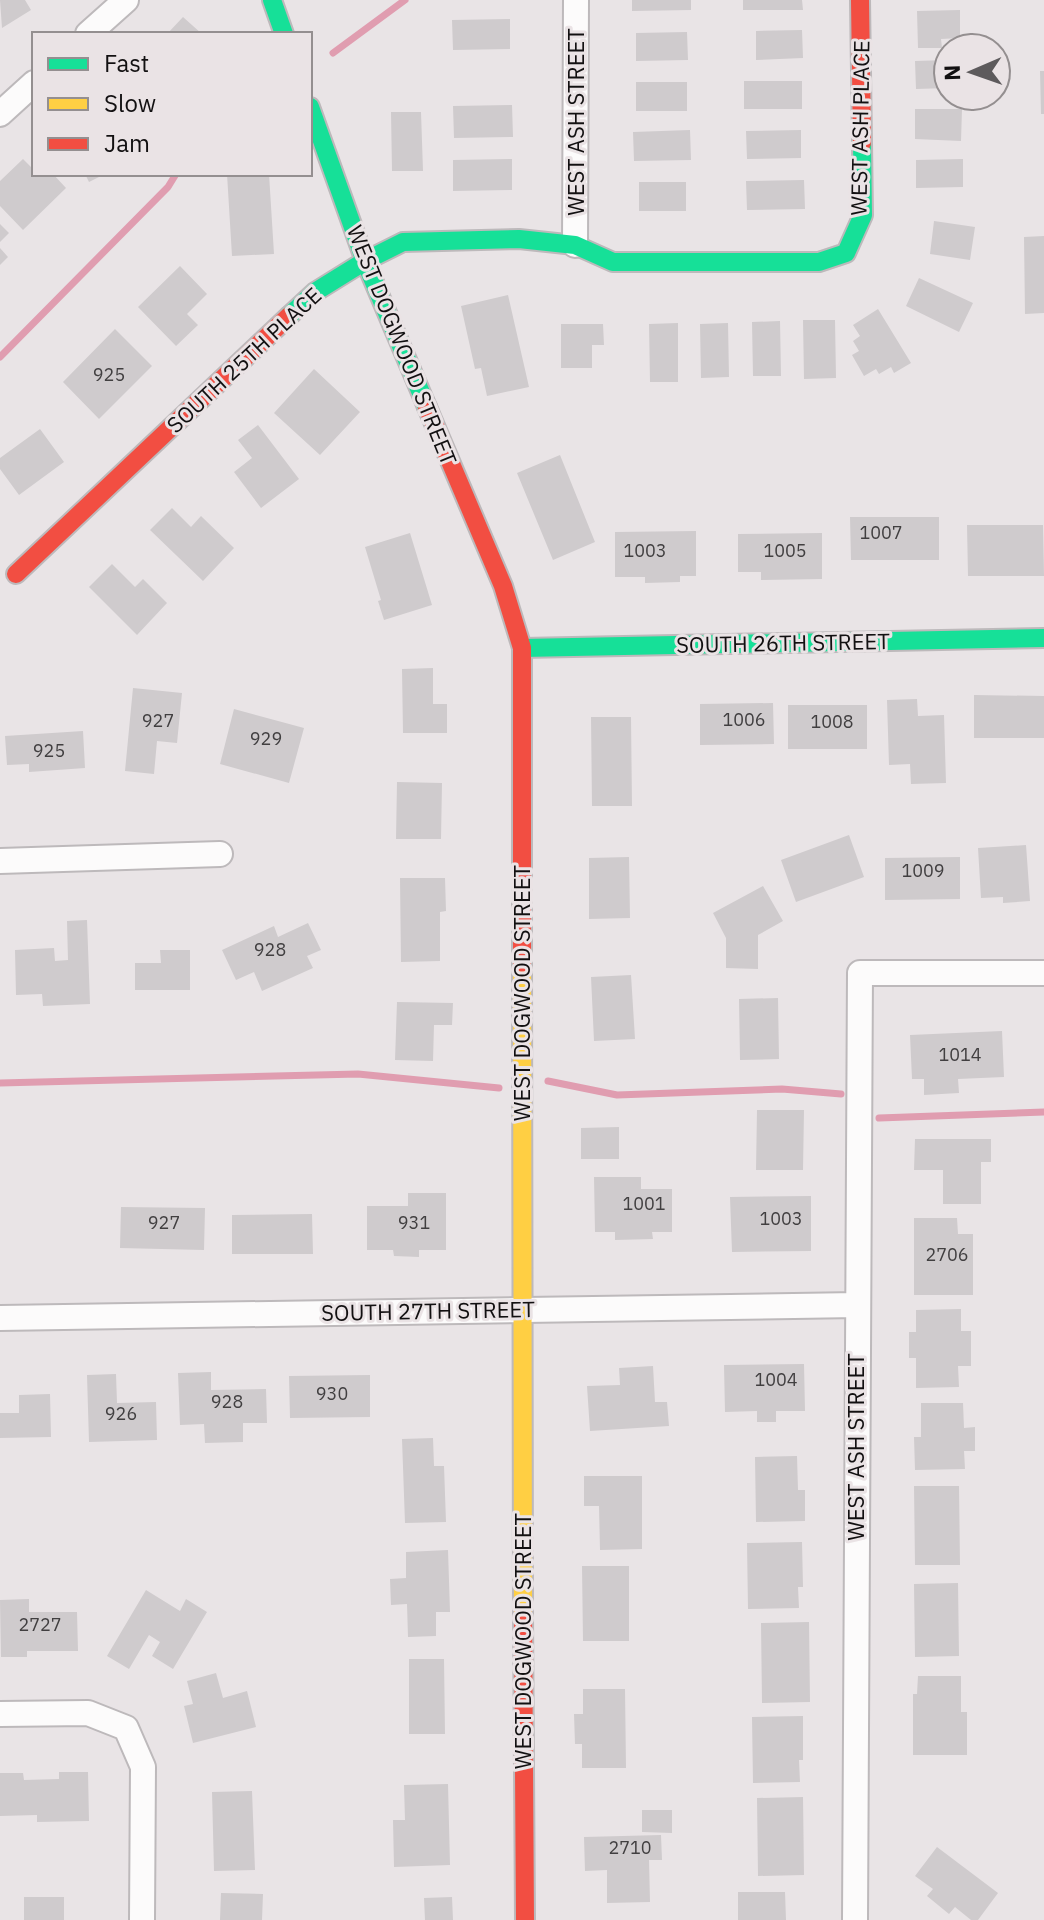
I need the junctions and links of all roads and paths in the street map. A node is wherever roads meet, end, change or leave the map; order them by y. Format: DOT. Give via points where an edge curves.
graph roads {
  1 [pos="126,0"];
  2 [pos="272,0"];
  3 [pos="576,0"];
  4 [pos="860,0"];
  5 [pos="90,32"];
  6 [pos="283,32"];
  7 [pos="32,85"];
  8 [pos="312,113"];
  9 [pos="0,114"];
  10 [pos="575,245"];
  11 [pos="846,253"];
  12 [pos="365,261"];
  13 [pos="16,574"];
  14 [pos="1044,638"];
  15 [pos="522,648"];
  16 [pos="220,854"];
  17 [pos="0,861"];
  18 [pos="1044,973"];
  19 [pos="857,1305"];
  20 [pos="521,1310"];
  21 [pos="0,1318"];
  22 [pos="0,1714"];
  23 [pos="142,1920"];
  24 [pos="525,1920"];
  25 [pos="855,1920"];
  1 -- 5 [label="street"];
  2 -- 6 [label="street"];
  3 -- 10 [label="street, WEST ASH STREET"];
  4 -- 11 [label="street, WEST ASH PLACE" via="863,215"];
  7 -- 9 [label="street"];
  8 -- 12 [label="street, WEST DOGWOOD STREET"];
  10 -- 11 [label="street, SOUTH 25TH PLACE" via="613,262 819,262"];
  10 -- 12 [label="street, SOUTH 25TH PLACE" via="519,239 403,242"];
  12 -- 13 [label="street, SOUTH 25TH PLACE" via="315,292"];
  12 -- 15 [label="street, WEST DOGWOOD STREET" via="503,586"];
  14 -- 15 [label="street, SOUTH 26TH STREET"];
  15 -- 20 [label="street, WEST DOGWOOD STREET"];
  16 -- 17 [label="street"];
  18 -- 19 [label="street, WEST ASH STREET" via="860,973"];
  19 -- 20 [label="street, SOUTH 27TH STREET"];
  19 -- 25 [label="street, WEST ASH STREET"];
  20 -- 21 [label="street, SOUTH 27TH STREET"];
  20 -- 24 [label="street, WEST DOGWOOD STREET"];
  22 -- 23 [label="street" via="88,1713 126,1728 143,1767"];
}
